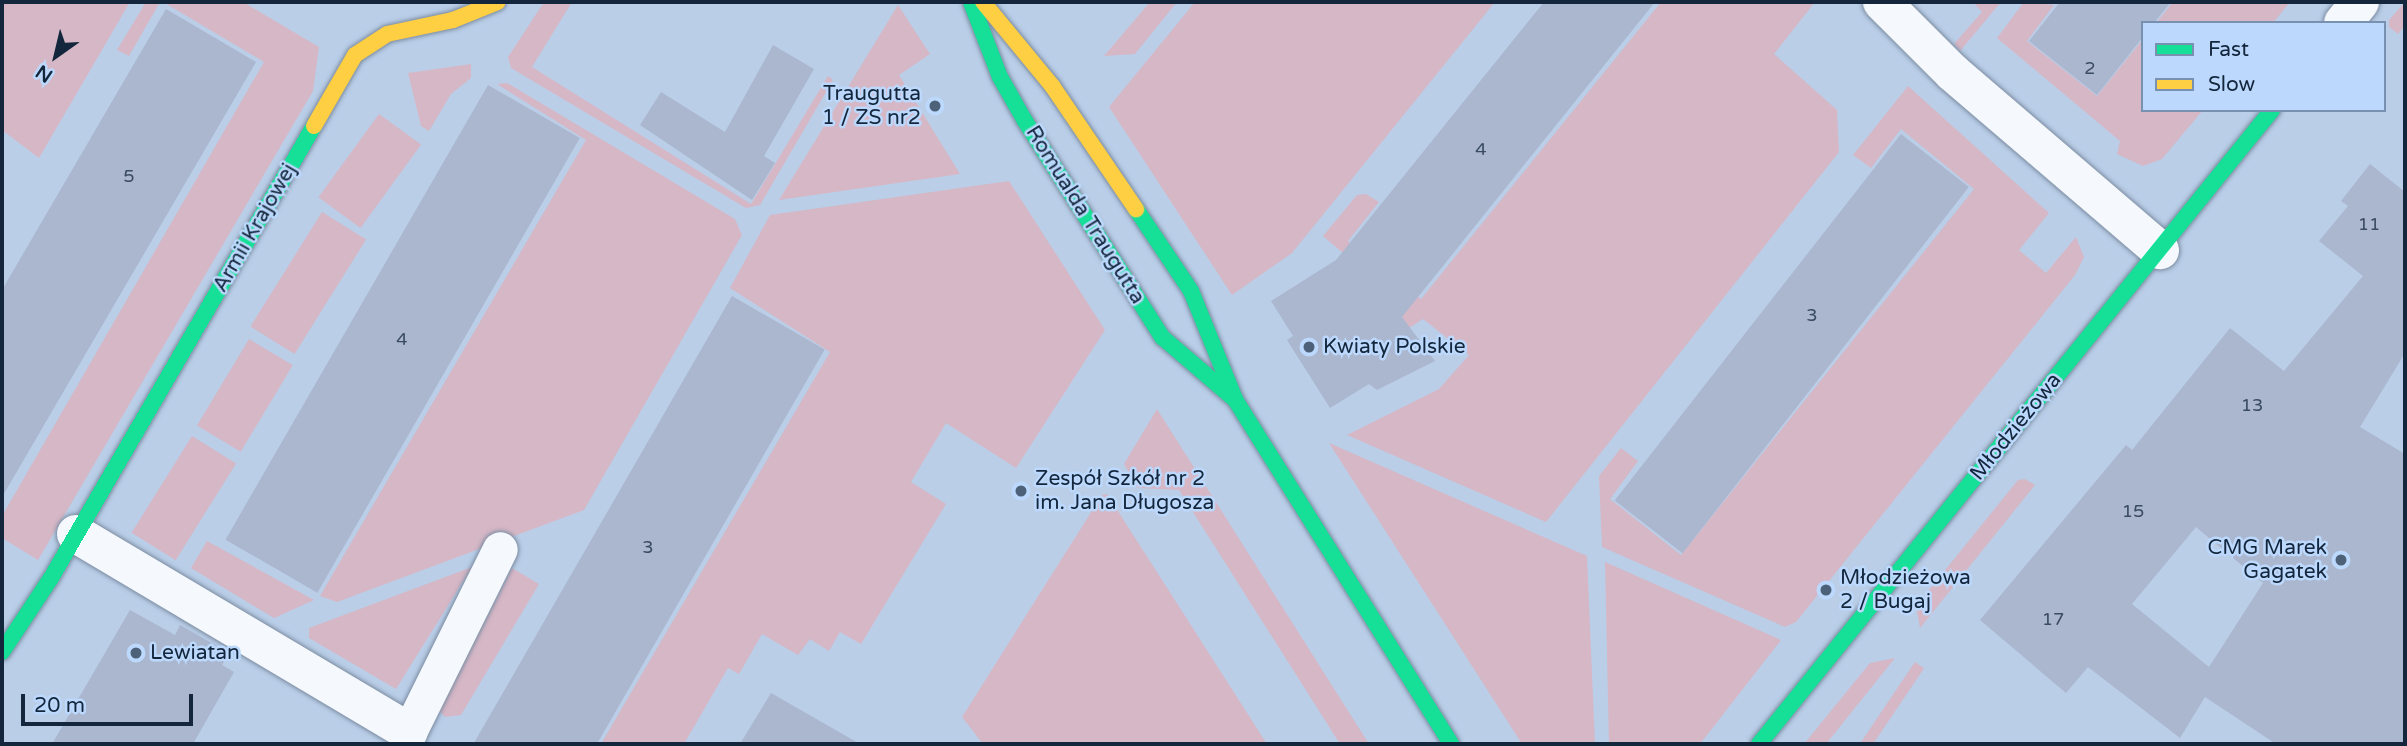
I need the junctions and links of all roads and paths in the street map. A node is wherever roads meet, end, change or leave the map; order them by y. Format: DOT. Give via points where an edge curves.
graph roads {
  1 [pos="498,2"];
  2 [pos="971,2"];
  3 [pos="983,2"];
  4 [pos="1882,2"];
  5 [pos="2360,2"];
  6 [pos="2345,21"];
  7 [pos="2270,112"];
  8 [pos="2160,250"];
  9 [pos="1236,401"];
  10 [pos="76,534"];
  11 [pos="500,550"];
  12 [pos="6,638"];
  13 [pos="409,732"];
  14 [pos="1451,744"];
  15 [pos="1759,744"];
  1 -- 10 [label="street, Armii Krajowej" via="453,20 387,34 355,55"];
  2 -- 9 [label="street, Romualda Traugutta" via="1000,76 1019,110 1162,337"];
  3 -- 9 [label="street, Romualda Traugutta" via="1053,87 1191,290"];
  4 -- 8 [label="street" via="1952,72"];
  5 -- 6 [label="street"];
  7 -- 8 [label="street, Młodzieżowa"];
  8 -- 15 [label="street, Młodzieżowa"];
  9 -- 14 [label="street, Romualda Traugutta"];
  10 -- 12 [label="street, Armii Krajowej"];
  10 -- 13 [label="street"];
  11 -- 13 [label="lane"];
}
